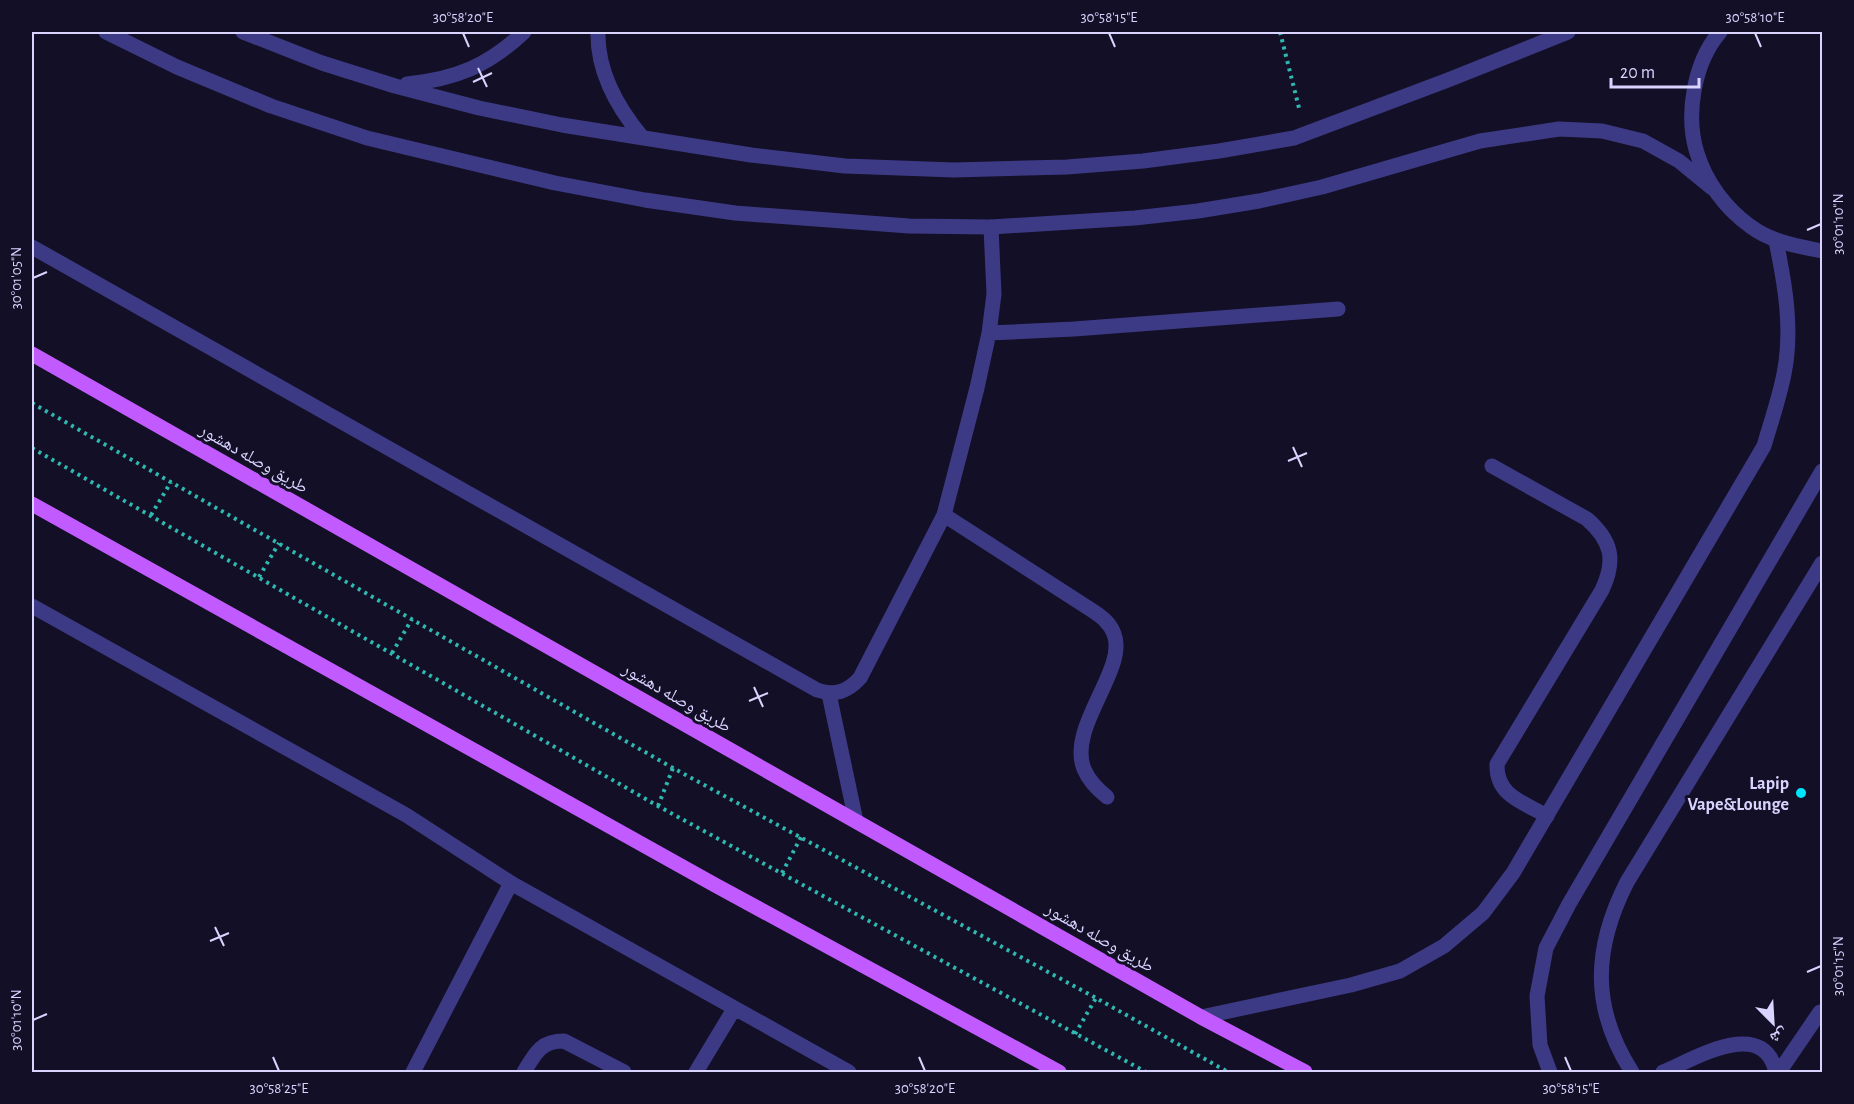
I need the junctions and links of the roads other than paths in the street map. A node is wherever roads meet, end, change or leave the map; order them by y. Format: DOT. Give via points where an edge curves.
graph roads {
  1 [pos="106,32"];
  2 [pos="243,32"];
  3 [pos="524,32"];
  4 [pos="598,32"];
  5 [pos="1568,32"];
  6 [pos="1720,32"];
  7 [pos="395,86"];
  8 [pos="642,137"];
  9 [pos="1712,188"];
  10 [pos="991,227"];
  11 [pos="1776,241"];
  12 [pos="32,247"];
  13 [pos="1822,251"];
  14 [pos="1338,309"];
  15 [pos="989,333"];
  16 [pos="32,354"];
  17 [pos="1492,466"];
  18 [pos="1822,471"];
  19 [pos="32,504"];
  20 [pos="944,515"];
  21 [pos="1822,563"];
  22 [pos="32,606"];
  23 [pos="829,694"];
  24 [pos="1107,797"];
  25 [pos="1547,816"];
  26 [pos="856,821"];
  27 [pos="511,883"];
  28 [pos="734,1009"];
  29 [pos="1820,1012"];
  30 [pos="1201,1017"];
  31 [pos="413,1072"];
  32 [pos="524,1072"];
  33 [pos="624,1072"];
  34 [pos="696,1072"];
  35 [pos="849,1072"];
  36 [pos="1059,1072"];
  37 [pos="1305,1072"];
  38 [pos="1550,1072"];
  39 [pos="1632,1072"];
  40 [pos="1663,1072"];
  41 [pos="1778,1072"];
  1 -- 10 [label="street" via="271,106 368,138 555,183 735,213 909,226"];
  2 -- 7 [label="street"];
  3 -- 7 [label="street" via="506,49 472,69 435,81"];
  4 -- 8 [label="street" via="602,66 611,92"];
  5 -- 8 [label="street" via="1294,138 1143,160 954,170 845,166"];
  6 -- 9 [label="street" via="1697,76 1691,114 1696,152"];
  7 -- 8 [label="street" via="479,108"];
  9 -- 10 [label="street" via="1679,160 1643,141 1602,131 1559,129 1480,141 1259,201 1135,218"];
  9 -- 11 [label="street" via="1751,227"];
  10 -- 15 [label="street" via="994,294"];
  11 -- 13 [label="street"];
  11 -- 25 [label="street" via="1785,284 1788,328 1785,372 1764,446"];
  12 -- 23 [label="street"];
  14 -- 15 [label="street"];
  15 -- 20 [label="street"];
  16 -- 26 [label="main road, طريق وصله دهشور"];
  17 -- 25 [label="street" via="1587,519 1599,530 1611,559 1602,590 1497,764 1500,786"];
  18 -- 38 [label="street" via="1546,948 1537,996 1540,1046"];
  19 -- 36 [label="main road"];
  20 -- 23 [label="street" via="860,678 852,687"];
  20 -- 24 [label="street" via="1106,620 1115,635 1117,651 1080,748 1083,768 1092,784"];
  21 -- 39 [label="street" via="1616,904 1603,951 1601,979 1611,1031"];
  22 -- 27 [label="street" via="406,815"];
  23 -- 26 [label="street"];
  25 -- 30 [label="street" via="1514,873 1483,913 1444,946 1390,974"];
  26 -- 30 [label="main road, طريق وصله دهشور"];
  27 -- 28 [label="street"];
  27 -- 31 [label="street"];
  28 -- 34 [label="street"];
  28 -- 35 [label="street"];
  29 -- 41 [label="street"];
  30 -- 37 [label="main road, طريق وصله دهشور"];
  32 -- 33 [label="street" via="544,1045 564,1041"];
  40 -- 41 [label="street" via="1723,1047 1747,1043 1768,1054"];
}
